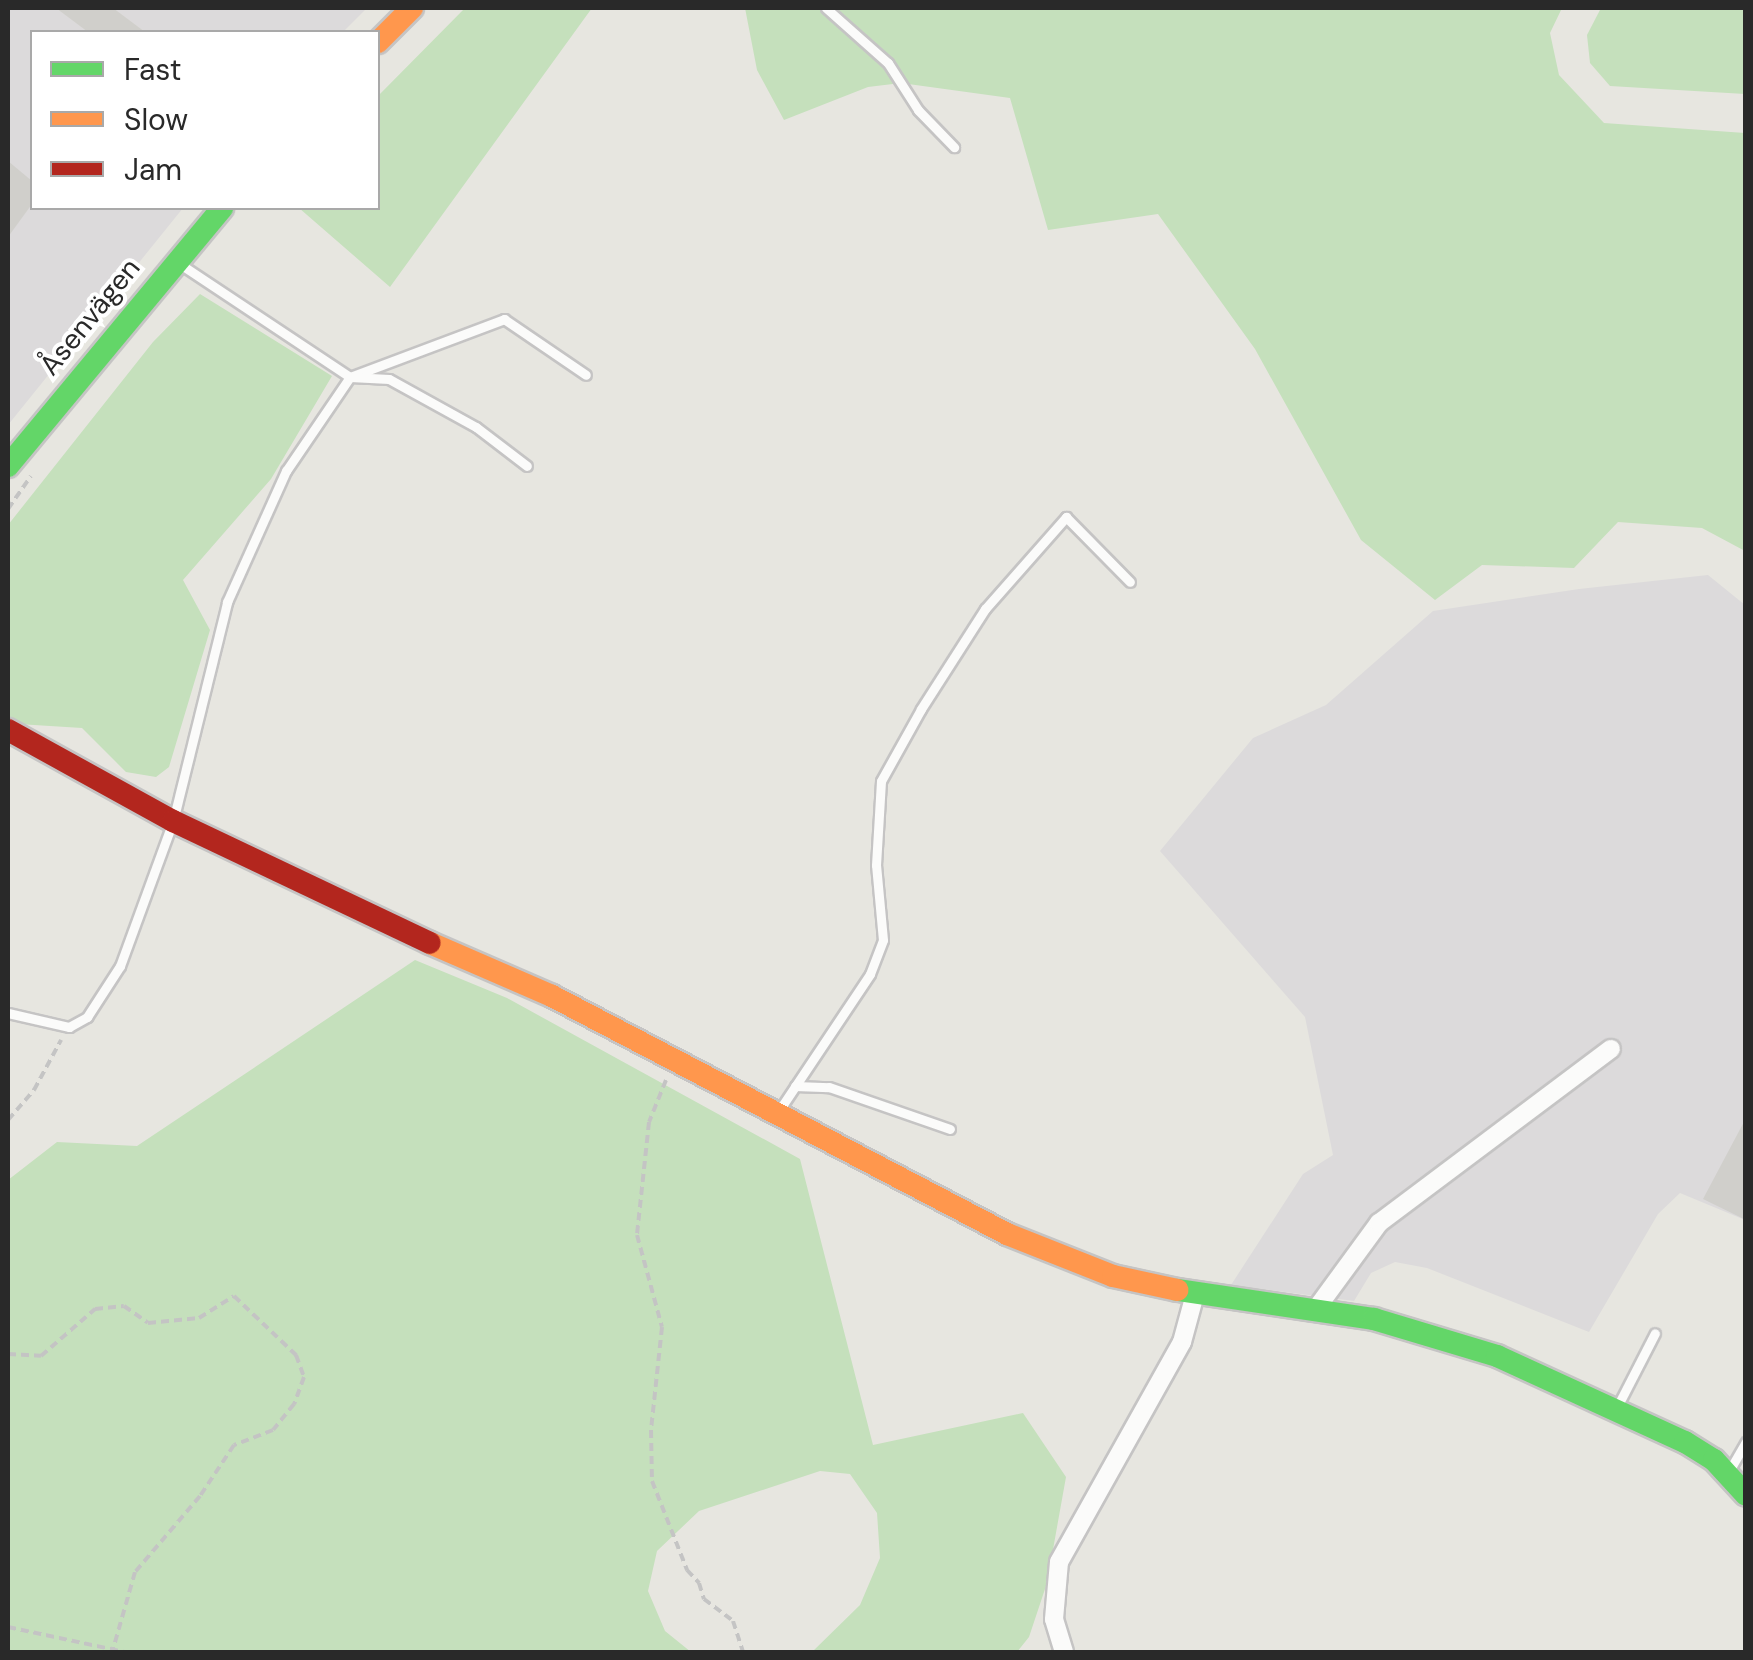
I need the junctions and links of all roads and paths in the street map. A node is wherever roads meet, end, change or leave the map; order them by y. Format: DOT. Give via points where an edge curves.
graph roads {
  1 [pos="412,8"];
  2 [pos="826,8"];
  3 [pos="380,40"];
  4 [pos="954,146"];
  5 [pos="220,210"];
  6 [pos="175,260"];
  7 [pos="586,375"];
  8 [pos="350,376"];
  9 [pos="8,466"];
  10 [pos="528,466"];
  11 [pos="1130,582"];
  12 [pos="8,730"];
  13 [pos="173,821"];
  14 [pos="8,1012"];
  15 [pos="68,1027"];
  16 [pos="1611,1049"];
  17 [pos="673,1059"];
  18 [pos="795,1086"];
  19 [pos="777,1114"];
  20 [pos="8,1120"];
  21 [pos="950,1128"];
  22 [pos="8,1142"];
  23 [pos="1196,1294"];
  24 [pos="1316,1309"];
  25 [pos="1655,1333"];
  26 [pos="8,1354"];
  27 [pos="1616,1408"];
  28 [pos="1746,1442"];
  29 [pos="1728,1474"];
  30 [pos="1746,1496"];
  31 [pos="8,1627"];
  32 [pos="113,1649"];
  33 [pos="125,1652"];
  34 [pos="743,1652"];
  35 [pos="1064,1652"];
  1 -- 3 [label="street"];
  2 -- 4 [label="lane" via="888,63 918,110"];
  5 -- 6 [label="street, Åsenvägen"];
  6 -- 8 [label="lane"];
  6 -- 9 [label="street, Åsenvägen"];
  7 -- 8 [label="lane" via="504,320"];
  8 -- 10 [label="lane" via="389,378 476,427"];
  8 -- 13 [label="lane" via="286,471 227,602"];
  11 -- 18 [label="lane" via="1066,518 985,609 882,781 876,864 884,940 870,974"];
  12 -- 13 [label="street"];
  13 -- 15 [label="lane" via="120,966 87,1018"];
  13 -- 17 [label="street"];
  14 -- 15 [label="lane"];
  15 -- 20 [label="path" via="34,1090"];
  16 -- 24 [label="street" via="1379,1223"];
  17 -- 19 [label="street"];
  17 -- 34 [label="path" via="649,1122 638,1235 662,1327 652,1481 687,1570 704,1599 733,1620"];
  18 -- 19 [label="lane"];
  18 -- 21 [label="lane" via="829,1087"];
  19 -- 23 [label="street" via="1007,1234 1113,1276"];
  20 -- 22 [label="path"];
  23 -- 24 [label="street"];
  23 -- 35 [label="street" via="1182,1342 1059,1562 1054,1619"];
  24 -- 27 [label="street" via="1497,1356"];
  25 -- 27 [label="lane"];
  26 -- 32 [label="path" via="40,1356 95,1309 124,1306 148,1323 198,1318 234,1296 296,1356 304,1377 273,1430 234,1445 135,1572"];
  27 -- 29 [label="street" via="1684,1442"];
  28 -- 29 [label="lane"];
  29 -- 30 [label="street"];
  31 -- 32 [label="path"];
  32 -- 33 [label="path"];
}
